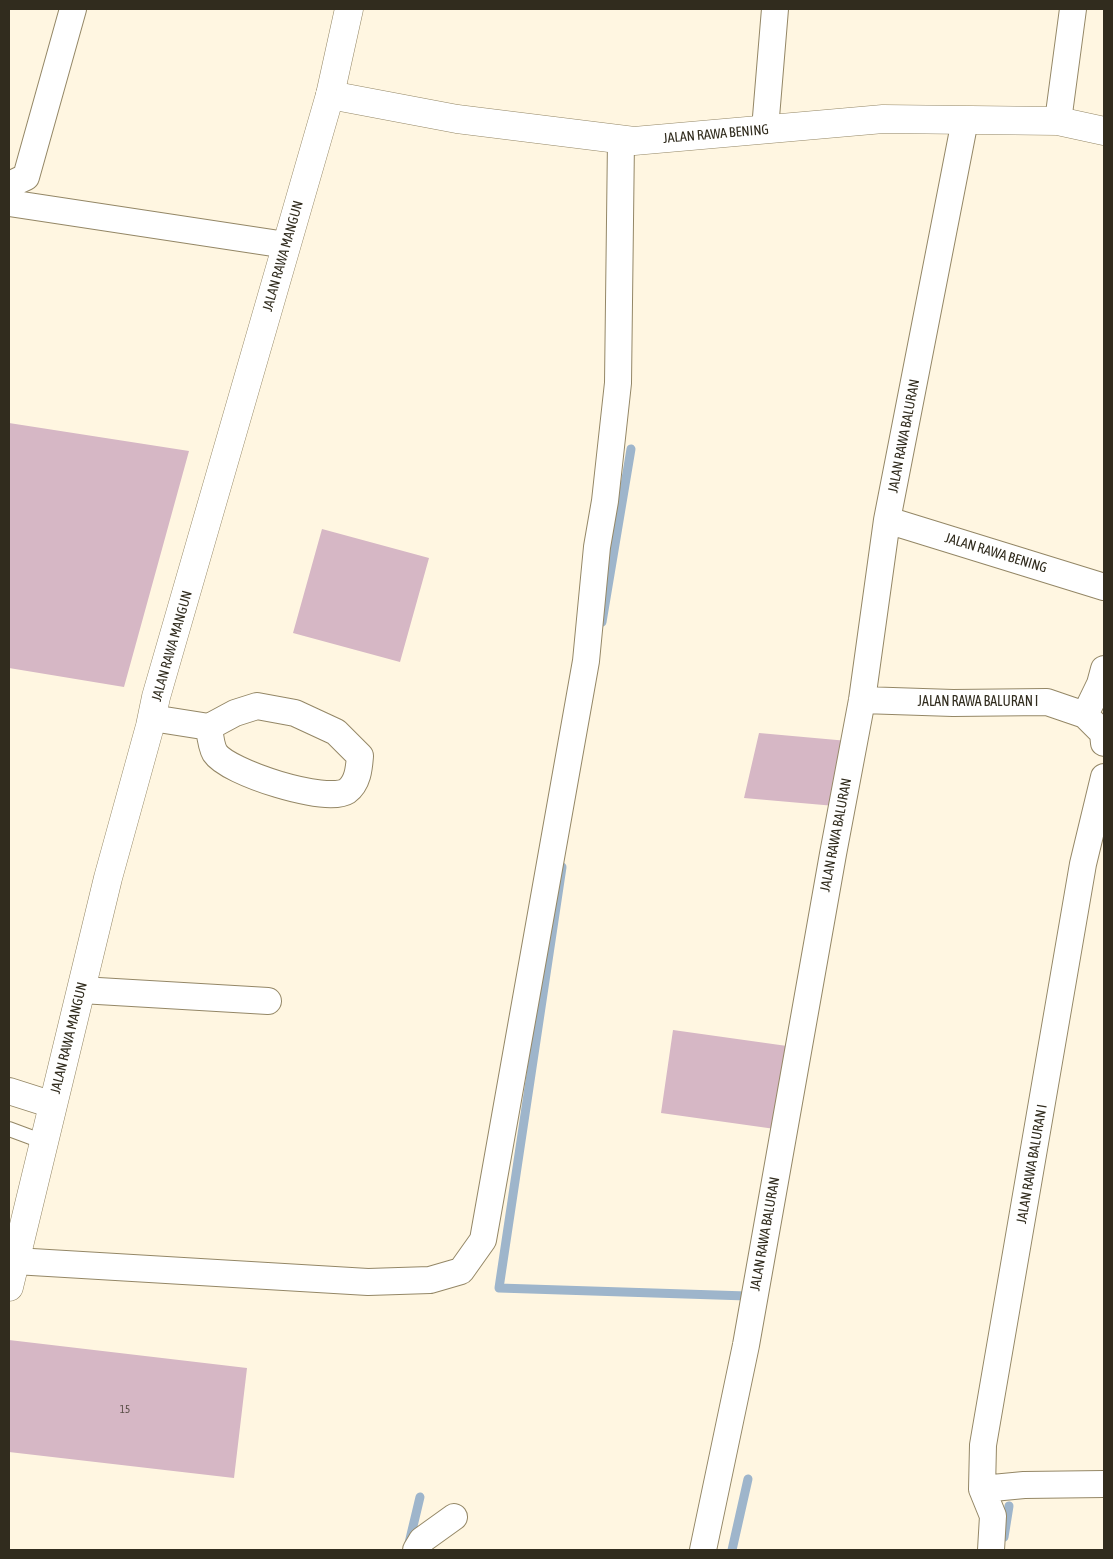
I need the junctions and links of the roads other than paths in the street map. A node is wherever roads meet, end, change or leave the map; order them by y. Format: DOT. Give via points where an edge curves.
graph roads {
  1 [pos="73,9"];
  2 [pos="350,9"];
  3 [pos="775,9"];
  4 [pos="1073,9"];
  5 [pos="330,95"];
  6 [pos="965,120"];
  7 [pos="1058,121"];
  8 [pos="766,129"];
  9 [pos="1104,131"];
  10 [pos="621,140"];
  11 [pos="9,185"];
  12 [pos="9,203"];
  13 [pos="286,245"];
  14 [pos="888,520"];
  15 [pos="1104,587"];
  16 [pos="1104,669"];
  17 [pos="862,700"];
  18 [pos="1085,715"];
  19 [pos="152,718"];
  20 [pos="209,727"];
  21 [pos="1104,743"];
  22 [pos="1104,777"];
  23 [pos="81,990"];
  24 [pos="268,1001"];
  25 [pos="9,1091"];
  26 [pos="53,1105"];
  27 [pos="9,1129"];
  28 [pos="44,1142"];
  29 [pos="16,1228"];
  30 [pos="12,1274"];
  31 [pos="1104,1484"];
  32 [pos="982,1489"];
  33 [pos="454,1517"];
  34 [pos="416,1550"];
  35 [pos="703,1550"];
  36 [pos="991,1550"];
  1 -- 11 [label="street" via="26,177"];
  2 -- 5 [label="main road, JALAN RAWA MANGUN"];
  3 -- 8 [label="street"];
  4 -- 7 [label="street"];
  5 -- 10 [label="main road, JALAN RAWA BENING" via="457,118"];
  5 -- 13 [label="main road, JALAN RAWA MANGUN"];
  6 -- 7 [label="main road, JALAN RAWA BENING"];
  6 -- 8 [label="main road, JALAN RAWA BENING" via="883,118"];
  6 -- 14 [label="street, JALAN RAWA BALURAN"];
  7 -- 9 [label="main road, JALAN RAWA BENING"];
  8 -- 10 [label="main road, JALAN RAWA BENING"];
  10 -- 30 [label="street" via="618,383 586,661 482,1240 461,1271 430,1280 368,1282"];
  12 -- 13 [label="street"];
  13 -- 19 [label="main road, JALAN RAWA MANGUN"];
  14 -- 15 [label="street, JALAN RAWA BENING"];
  14 -- 17 [label="street, JALAN RAWA BALURAN"];
  16 -- 18 [label="street"];
  17 -- 18 [label="street, JALAN RAWA BALURAN I" via="953,704 1046,702"];
  17 -- 35 [label="street, JALAN RAWA BALURAN" via="746,1345"];
  18 -- 21 [label="street, JALAN RAWA BALURAN I" via="1103,733"];
  19 -- 20 [label="street"];
  19 -- 23 [label="main road, JALAN RAWA MANGUN"];
  20 -- 20 [label="street" via="257,706 295,713 336,732 360,756 359,771 346,791 332,795 251,776 222,761 214,752"];
  22 -- 32 [label="street, JALAN RAWA BALURAN I" via="1083,864 983,1445"];
  23 -- 24 [label="street"];
  23 -- 26 [label="main road, JALAN RAWA MANGUN"];
  25 -- 26 [label="street"];
  26 -- 28 [label="main road, JALAN RAWA MANGUN"];
  27 -- 28 [label="lane"];
  28 -- 29 [label="main road, JALAN RAWA MANGUN"];
  29 -- 30 [label="main road, JALAN RAWA MANGUN"];
  31 -- 32 [label="street"];
  32 -- 36 [label="street, JALAN RAWA BALURAN I" via="994,1516"];
  33 -- 34 [label="street" via="422,1540"];
}
